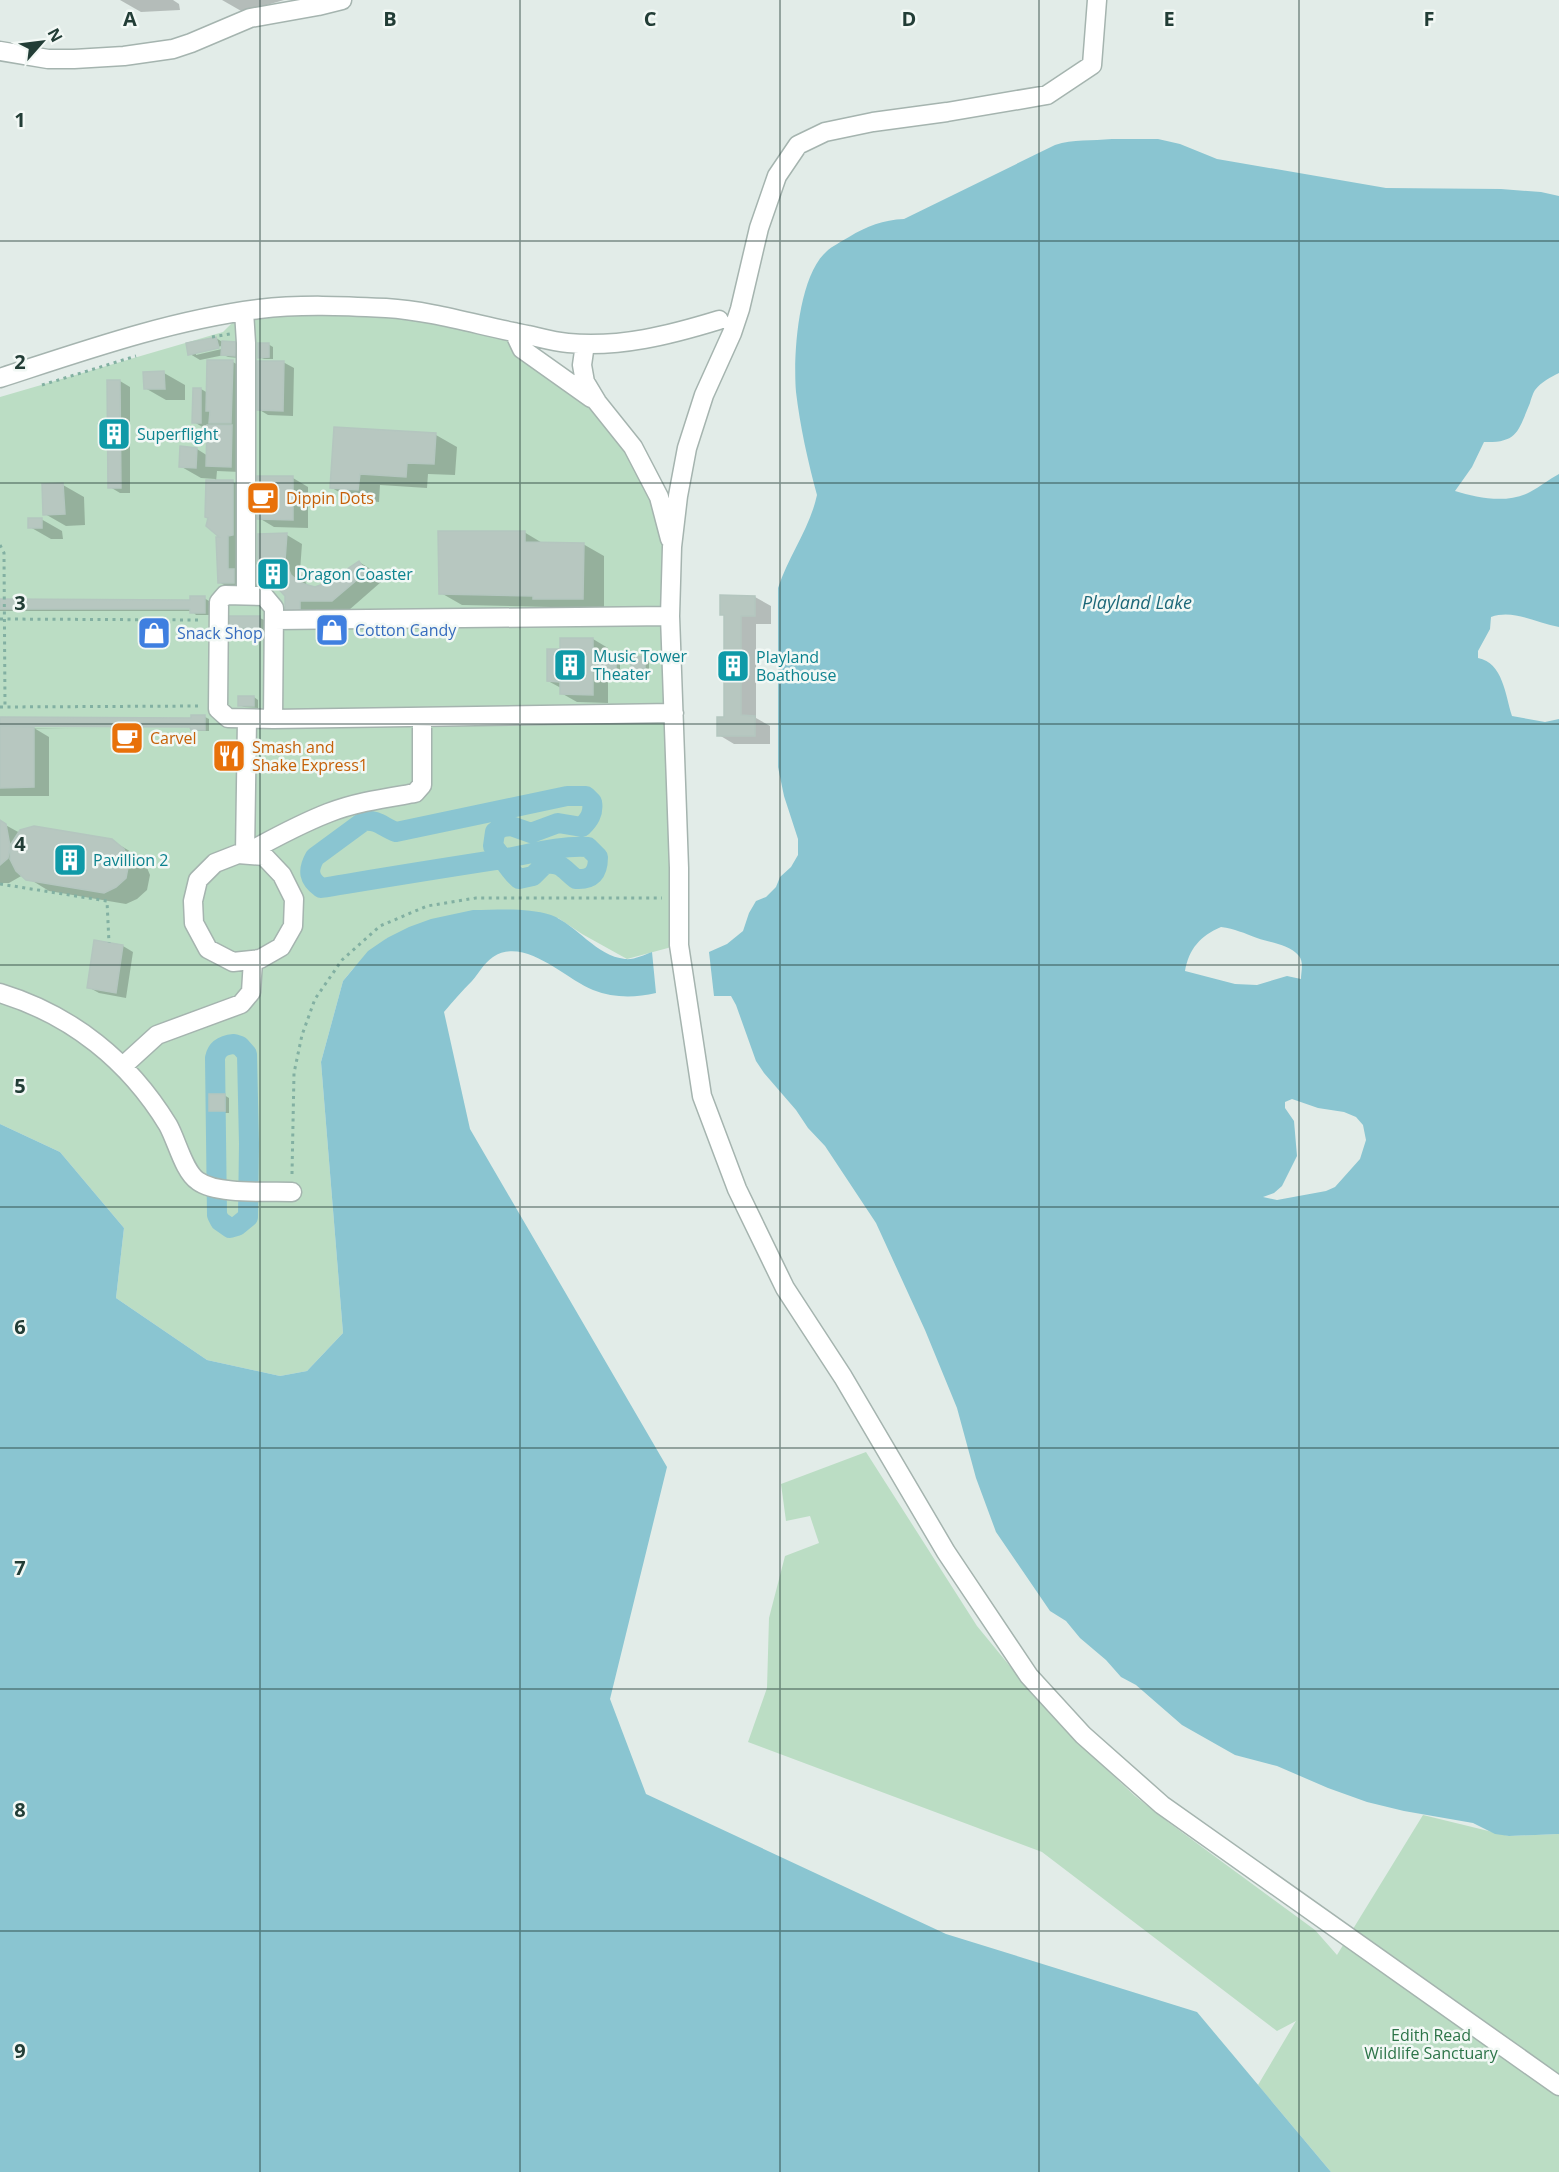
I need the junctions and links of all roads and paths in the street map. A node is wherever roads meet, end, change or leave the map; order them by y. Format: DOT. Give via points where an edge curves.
graph roads {
  1 [pos="342,0"];
  2 [pos="1097,0"];
  3 [pos="0,51"];
  4 [pos="244,311"];
  5 [pos="719,320"];
  6 [pos="246,333"];
  7 [pos="514,333"];
  8 [pos="207,338"];
  9 [pos="585,344"];
  10 [pos="144,353"];
  11 [pos="0,378"];
  12 [pos="32,388"];
  13 [pos="597,402"];
  14 [pos="0,545"];
  15 [pos="672,547"];
  16 [pos="246,595"];
  17 [pos="670,616"];
  18 [pos="0,619"];
  19 [pos="5,619"];
  20 [pos="274,620"];
  21 [pos="219,621"];
  22 [pos="218,706"];
  23 [pos="0,707"];
  24 [pos="5,707"];
  25 [pos="674,713"];
  26 [pos="422,717"];
  27 [pos="247,719"];
  28 [pos="273,719"];
  29 [pos="245,854"];
  30 [pos="0,884"];
  31 [pos="679,898"];
  32 [pos="109,943"];
  33 [pos="253,960"];
  34 [pos="0,993"];
  35 [pos="123,1066"];
  36 [pos="292,1192"];
  37 [pos="1559,2086"];
  1 -- 3 [label="street" via="250,18 173,49 74,59"];
  2 -- 15 [label="street" via="1092,65 1047,95 873,122 825,132 798,145 777,176 759,228 740,309 687,448"];
  4 -- 6 [label="street"];
  4 -- 7 [label="street" via="315,306 387,308 434,313"];
  4 -- 11 [label="street" via="167,327"];
  5 -- 9 [label="street" via="668,336"];
  6 -- 8 [label="path"];
  6 -- 16 [label="street"];
  7 -- 9 [label="street"];
  7 -- 13 [label="street" via="522,349"];
  9 -- 13 [label="street" via="585,381"];
  10 -- 12 [label="path"];
  13 -- 15 [label="street" via="633,447 659,497"];
  14 -- 19 [label="path" via="4,553"];
  15 -- 17 [label="street"];
  16 -- 20 [label="street" via="264,596 274,608"];
  16 -- 21 [label="street" via="225,595 219,602"];
  17 -- 20 [label="street"];
  17 -- 25 [label="street"];
  18 -- 19 [label="path"];
  19 -- 21 [label="path"];
  19 -- 24 [label="path"];
  20 -- 28 [label="street"];
  21 -- 22 [label="street"];
  22 -- 24 [label="path"];
  22 -- 27 [label="street" via="228,718"];
  23 -- 24 [label="path"];
  25 -- 26 [label="street"];
  25 -- 31 [label="street"];
  26 -- 28 [label="street"];
  26 -- 29 [label="street" via="422,785 415,793 329,812"];
  27 -- 28 [label="street"];
  27 -- 29 [label="street"];
  29 -- 33 [label="street" via="264,856 282,875 294,899 293,926 281,948"];
  29 -- 33 [label="street" via="215,863 198,880 193,901 194,923 208,949 234,962"];
  30 -- 32 [label="path" via="107,901"];
  31 -- 36 [label="path" via="476,898 427,906 380,926 342,960 315,999 302,1035 294,1073"];
  31 -- 37 [label="street" via="679,945 702,1096 737,1189 785,1288 843,1377 946,1552 1029,1676 1083,1735 1162,1804"];
  33 -- 35 [label="street" via="251,992 241,1004 157,1035"];
  34 -- 35 [label="street" via="82,1030"];
  35 -- 36 [label="street" via="153,1101 196,1180 212,1189"];
}
